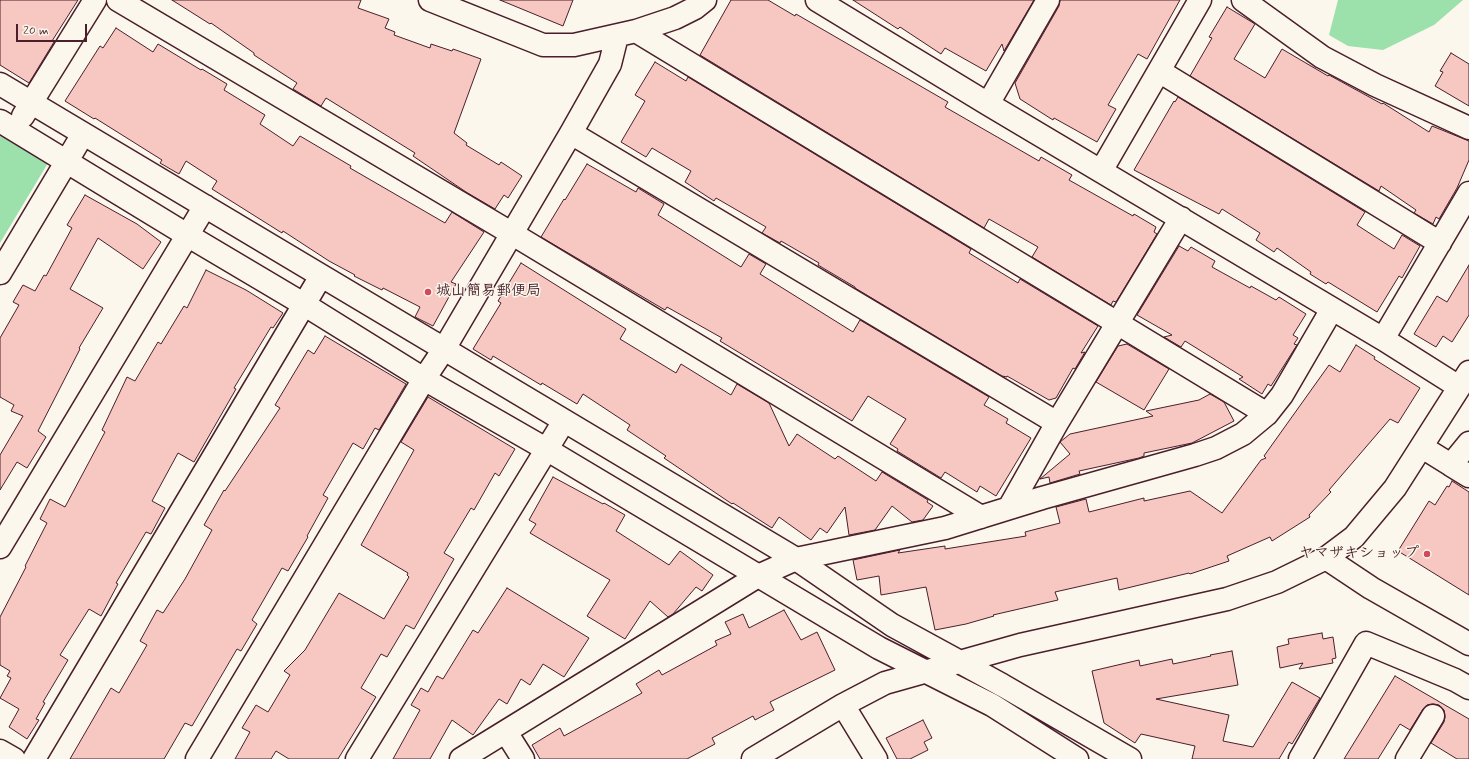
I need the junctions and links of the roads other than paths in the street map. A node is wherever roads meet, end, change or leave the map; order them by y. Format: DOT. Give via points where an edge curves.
graph roads {
  1 [pos="95,0"];
  2 [pos="118,0"];
  3 [pos="430,0"];
  4 [pos="705,0"];
  5 [pos="817,0"];
  6 [pos="1048,0"];
  7 [pos="1200,0"];
  8 [pos="1243,0"];
  9 [pos="626,34"];
  10 [pos="1158,71"];
  11 [pos="0,84"];
  12 [pos="31,103"];
  13 [pos="988,104"];
  14 [pos="7,125"];
  15 [pos="1469,128"];
  16 [pos="571,133"];
  17 [pos="83,134"];
  18 [pos="67,161"];
  19 [pos="1101,171"];
  20 [pos="1469,193"];
  21 [pos="205,206"];
  22 [pos="1181,218"];
  23 [pos="511,233"];
  24 [pos="187,235"];
  25 [pos="1440,243"];
  26 [pos="0,273"];
  27 [pos="321,276"];
  28 [pos="305,305"];
  29 [pos="1332,309"];
  30 [pos="1117,324"];
  31 [pos="1383,339"];
  32 [pos="444,349"];
  33 [pos="424,379"];
  34 [pos="1464,379"];
  35 [pos="1268,414"];
  36 [pos="564,421"];
  37 [pos="1057,423"];
  38 [pos="1469,443"];
  39 [pos="1422,447"];
  40 [pos="546,449"];
  41 [pos="1460,470"];
  42 [pos="1009,508"];
  43 [pos="981,517"];
  44 [pos="0,547"];
  45 [pos="1326,558"];
  46 [pos="796,559"];
  47 [pos="758,576"];
  48 [pos="1469,644"];
  49 [pos="961,662"];
  50 [pos="924,671"];
  51 [pos="1469,688"];
  52 [pos="843,705"];
  53 [pos="1433,716"];
  54 [pos="506,732"];
  55 [pos="0,751"];
  56 [pos="14,759"];
  57 [pos="34,759"];
  58 [pos="197,759"];
  59 [pos="356,759"];
  60 [pos="461,759"];
  61 [pos="523,759"];
  62 [pos="753,759"];
  63 [pos="876,759"];
  64 [pos="1077,759"];
  65 [pos="1130,759"];
  66 [pos="1300,759"];
  67 [pos="1407,759"];
  1 -- 12 [label="street"];
  2 -- 23 [label="street"];
  3 -- 9 [label="street" via="543,44 574,45"];
  4 -- 9 [label="street" via="675,18"];
  5 -- 13 [label="street"];
  6 -- 13 [label="street"];
  7 -- 10 [label="street"];
  8 -- 15 [label="street" via="1322,57 1375,85"];
  9 -- 16 [label="street"];
  9 -- 30 [label="street"];
  10 -- 19 [label="street"];
  10 -- 25 [label="street"];
  11 -- 12 [label="street"];
  12 -- 14 [label="street"];
  12 -- 17 [label="street"];
  13 -- 19 [label="street"];
  14 -- 18 [label="street"];
  16 -- 23 [label="street"];
  16 -- 37 [label="street"];
  17 -- 18 [label="street"];
  17 -- 21 [label="street"];
  18 -- 24 [label="street"];
  18 -- 26 [label="street"];
  19 -- 22 [label="street"];
  20 -- 25 [label="street"];
  21 -- 24 [label="street"];
  21 -- 27 [label="street"];
  22 -- 29 [label="street"];
  22 -- 30 [label="street"];
  23 -- 32 [label="street"];
  23 -- 43 [label="street"];
  24 -- 28 [label="street"];
  24 -- 44 [label="street"];
  25 -- 31 [label="street"];
  27 -- 28 [label="street"];
  27 -- 32 [label="street"];
  28 -- 33 [label="street"];
  28 -- 57 [label="street"];
  29 -- 31 [label="street"];
  29 -- 35 [label="street"];
  30 -- 35 [label="street"];
  30 -- 37 [label="street"];
  31 -- 34 [label="street"];
  32 -- 33 [label="street"];
  32 -- 36 [label="street"];
  33 -- 40 [label="street"];
  33 -- 58 [label="street"];
  34 -- 39 [label="street"];
  35 -- 42 [label="street" via="1243,434 1216,448"];
  36 -- 40 [label="street"];
  36 -- 46 [label="street"];
  37 -- 42 [label="street"];
  38 -- 41 [label="street"];
  39 -- 41 [label="street"];
  39 -- 45 [label="street" via="1376,512 1354,537"];
  40 -- 47 [label="street"];
  40 -- 59 [label="street"];
  42 -- 43 [label="street"];
  43 -- 46 [label="street" via="945,528"];
  45 -- 48 [label="street" via="1371,588"];
  45 -- 49 [label="street" via="1276,582 1227,599"];
  46 -- 47 [label="street"];
  46 -- 49 [label="street" via="892,625"];
  47 -- 50 [label="street" via="879,648"];
  47 -- 54 [label="street"];
  49 -- 50 [label="street"];
  49 -- 65 [label="street"];
  50 -- 52 [label="street" via="885,683"];
  50 -- 64 [label="street" via="992,706"];
  51 -- 66 [label="street" via="1366,643"];
  52 -- 62 [label="street"];
  52 -- 63 [label="street"];
  53 -- 67 [label="street"];
  54 -- 60 [label="street"];
  54 -- 61 [label="street"];
  55 -- 56 [label="street"];
}
